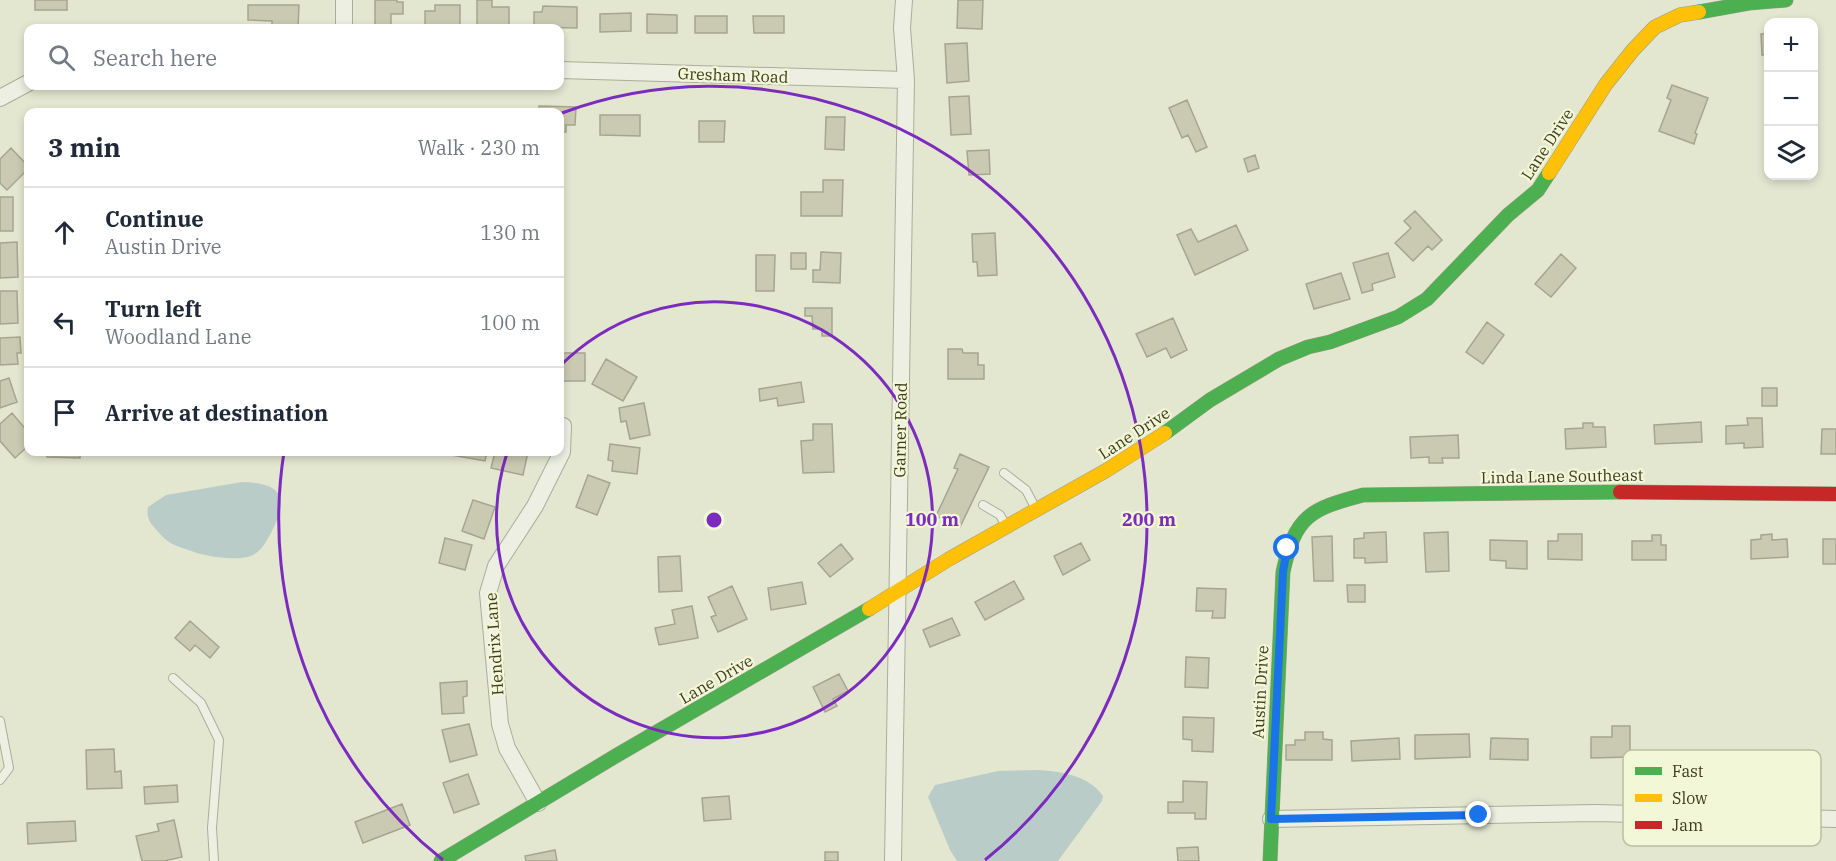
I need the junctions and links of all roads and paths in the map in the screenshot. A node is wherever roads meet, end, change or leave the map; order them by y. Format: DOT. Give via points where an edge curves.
graph roads {
  1 [pos="344,0"];
  2 [pos="904,0"];
  3 [pos="1786,0"];
  4 [pos="344,24"];
  5 [pos="564,70"];
  6 [pos="906,80"];
  7 [pos="24,85"];
  8 [pos="0,98"];
  9 [pos="560,456"];
  10 [pos="1004,473"];
  11 [pos="1836,494"];
  12 [pos="983,505"];
  13 [pos="1036,509"];
  14 [pos="1006,527"];
  15 [pos="1297,528"];
  16 [pos="898,592"];
  17 [pos="173,678"];
  18 [pos="0,721"];
  19 [pos="0,780"];
  20 [pos="538,803"];
  21 [pos="1623,814"];
  22 [pos="1271,819"];
  23 [pos="1821,819"];
  24 [pos="1836,819"];
  25 [pos="214,861"];
  26 [pos="441,861"];
  27 [pos="893,861"];
  28 [pos="1270,861"];
  1 -- 4 [label="street"];
  2 -- 6 [label="street, Garner Road"];
  3 -- 13 [label="street, Lane Drive" via="1680,15 1655,27 1606,84 1538,190 1508,215 1427,298 1398,317 1279,359 1107,470"];
  5 -- 6 [label="street, Gresham Road"];
  6 -- 16 [label="street, Garner Road"];
  7 -- 8 [label="street"];
  9 -- 20 [label="street, Hendrix Lane" via="535,506 496,566 488,593 500,724 507,748"];
  10 -- 13 [label="lane" via="1026,490"];
  11 -- 15 [label="street, Linda Lane Southeast" via="1685,491 1363,495 1312,511"];
  12 -- 14 [label="lane" via="1000,515"];
  13 -- 14 [label="street, Lane Drive"];
  14 -- 16 [label="street, Lane Drive"];
  15 -- 22 [label="street, Austin Drive" via="1287,548 1283,572"];
  16 -- 20 [label="street, Lane Drive"];
  16 -- 27 [label="street, Garner Road"];
  17 -- 25 [label="lane" via="201,704 219,740 212,828"];
  18 -- 19 [label="lane" via="9,768"];
  20 -- 26 [label="street, Lane Drive"];
  21 -- 22 [label="street"];
  22 -- 28 [label="street, Austin Drive"];
  23 -- 24 [label="street"];
}
